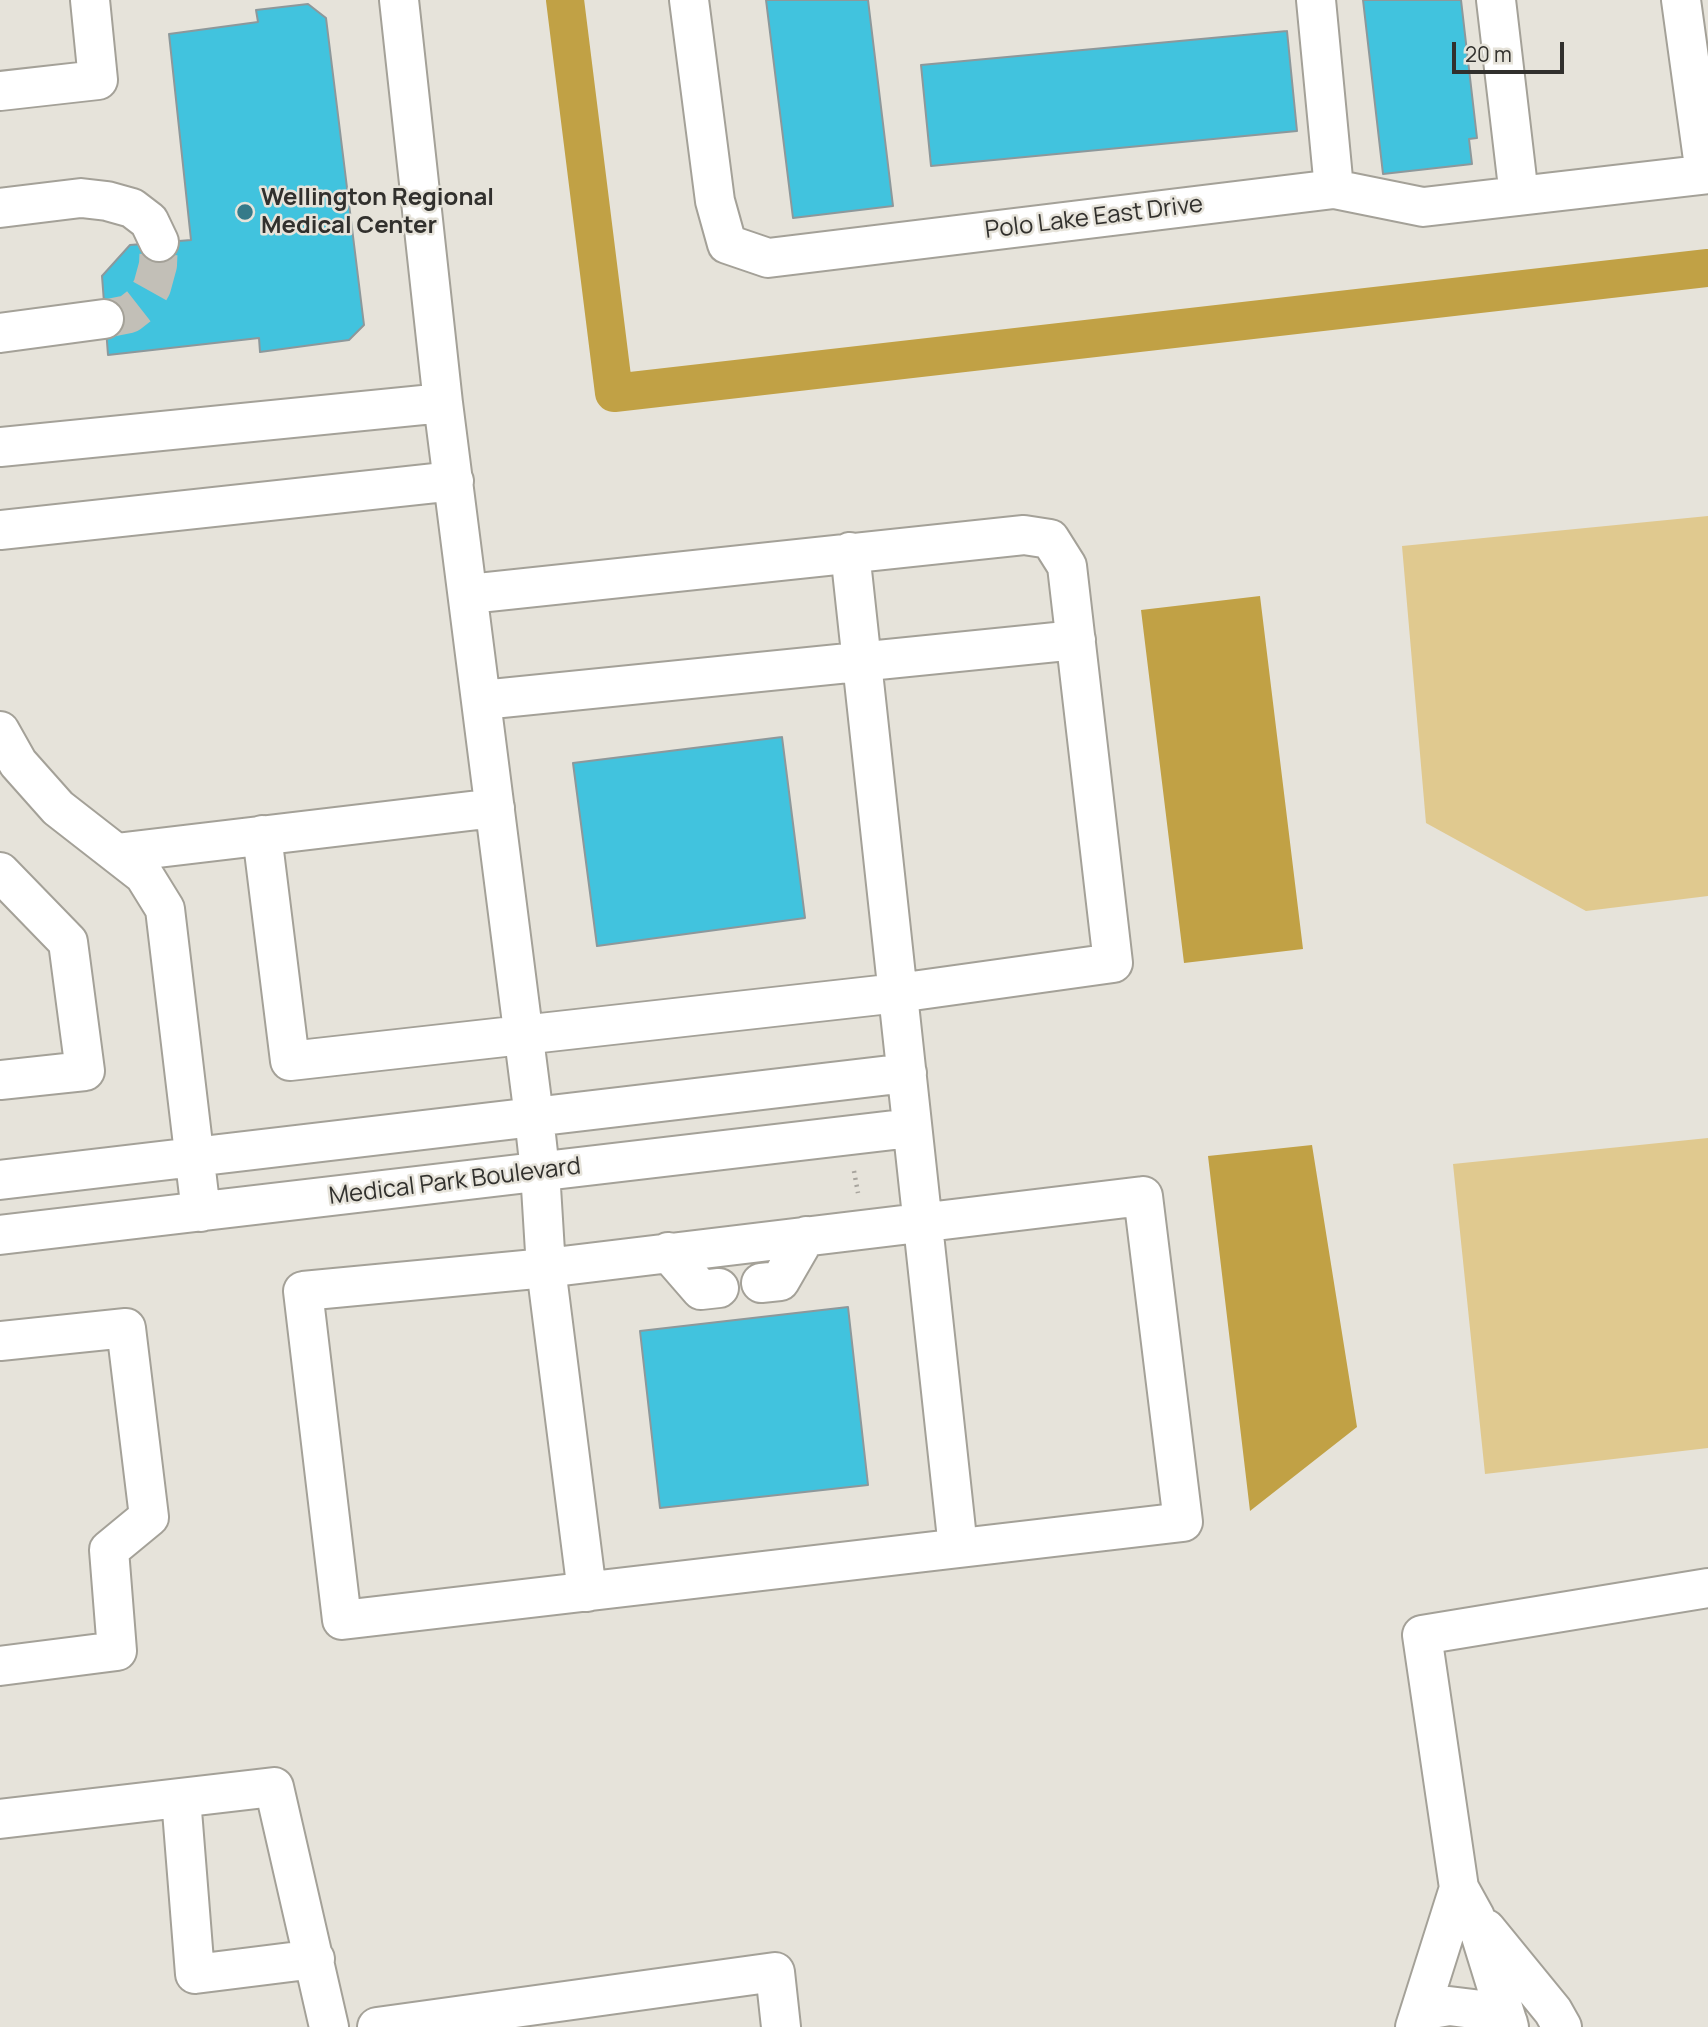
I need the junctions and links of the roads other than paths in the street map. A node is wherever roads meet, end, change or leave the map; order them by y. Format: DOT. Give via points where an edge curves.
graph roads {
  1 [pos="90,0"];
  2 [pos="399,0"];
  3 [pos="689,0"];
  4 [pos="1316,0"];
  5 [pos="1496,0"];
  6 [pos="1681,0"];
  7 [pos="0,91"];
  8 [pos="1707,174"];
  9 [pos="1334,189"];
  10 [pos="1519,196"];
  11 [pos="0,208"];
  12 [pos="159,242"];
  13 [pos="104,319"];
  14 [pos="0,333"];
  15 [pos="443,403"];
  16 [pos="0,447"];
  17 [pos="454,481"];
  18 [pos="0,530"];
  19 [pos="850,552"];
  20 [pos="469,594"];
  21 [pos="1076,640"];
  22 [pos="861,661"];
  23 [pos="482,701"];
  24 [pos="0,731"];
  25 [pos="495,808"];
  26 [pos="262,835"];
  27 [pos="116,853"];
  28 [pos="0,872"];
  29 [pos="898,993"];
  30 [pos="524,1036"];
  31 [pos="907,1073"];
  32 [pos="0,1080"];
  33 [pos="534,1117"];
  34 [pos="911,1128"];
  35 [pos="194,1157"];
  36 [pos="540,1171"];
  37 [pos="0,1180"];
  38 [pos="201,1212"];
  39 [pos="921,1222"];
  40 [pos="0,1236"];
  41 [pos="806,1236"];
  42 [pos="668,1252"];
  43 [pos="546,1268"];
  44 [pos="761,1283"];
  45 [pos="719,1288"];
  46 [pos="0,1341"];
  47 [pos="958,1548"];
  48 [pos="1708,1588"];
  49 [pos="587,1592"];
  50 [pos="0,1666"];
  51 [pos="181,1798"];
  52 [pos="0,1819"];
  53 [pos="1467,1902"];
  54 [pos="315,1959"];
  55 [pos="1417,2019"];
  56 [pos="1508,2025"];
  57 [pos="329,2027"];
  58 [pos="377,2027"];
  59 [pos="781,2027"];
  60 [pos="1562,2027"];
  1 -- 7 [label="street" via="98,80"];
  2 -- 15 [label="street"];
  3 -- 9 [label="street, Polo Lake East Drive" via="715,201 726,244 768,258"];
  4 -- 9 [label="street"];
  5 -- 10 [label="street"];
  6 -- 8 [label="street"];
  8 -- 10 [label="street, Polo Lake East Drive"];
  9 -- 10 [label="street, Polo Lake East Drive" via="1423,207"];
  11 -- 12 [label="street" via="80,198 107,201 132,208 149,221"];
  13 -- 14 [label="street"];
  15 -- 16 [label="street"];
  15 -- 17 [label="street"];
  17 -- 18 [label="street"];
  17 -- 20 [label="street"];
  19 -- 20 [label="street"];
  19 -- 21 [label="street" via="1024,535 1050,539 1067,566"];
  19 -- 22 [label="street"];
  20 -- 23 [label="street"];
  21 -- 22 [label="street"];
  21 -- 29 [label="street" via="1113,963"];
  22 -- 23 [label="street"];
  22 -- 29 [label="street"];
  23 -- 25 [label="street"];
  24 -- 27 [label="street" via="18,763 58,808"];
  25 -- 26 [label="street"];
  25 -- 30 [label="street"];
  26 -- 27 [label="street"];
  26 -- 30 [label="street" via="290,1061"];
  27 -- 35 [label="street" via="144,876 165,909"];
  28 -- 32 [label="street" via="68,942 85,1071"];
  29 -- 30 [label="street"];
  29 -- 31 [label="street"];
  30 -- 33 [label="street"];
  31 -- 33 [label="street"];
  31 -- 34 [label="street"];
  33 -- 35 [label="street"];
  33 -- 36 [label="street"];
  34 -- 36 [label="street, Medical Park Boulevard"];
  34 -- 39 [label="street"];
  35 -- 37 [label="street"];
  35 -- 38 [label="street"];
  36 -- 38 [label="street, Medical Park Boulevard"];
  36 -- 43 [label="street"];
  38 -- 40 [label="street, Medical Park Boulevard"];
  39 -- 41 [label="street"];
  39 -- 47 [label="street"];
  39 -- 47 [label="street" via="1143,1196 1183,1522"];
  41 -- 42 [label="street"];
  41 -- 44 [label="street" via="780,1281"];
  42 -- 43 [label="street"];
  42 -- 45 [label="street" via="701,1290"];
  43 -- 49 [label="street"];
  43 -- 49 [label="street" via="303,1292 342,1620"];
  46 -- 50 [label="street" via="126,1328 149,1517 109,1550 117,1651"];
  47 -- 49 [label="street"];
  48 -- 53 [label="street" via="1422,1635"];
  51 -- 52 [label="street"];
  51 -- 54 [label="street" via="274,1787"];
  51 -- 54 [label="street" via="195,1974"];
  53 -- 55 [label="street"];
  53 -- 56 [label="street"];
  53 -- 60 [label="street"];
  54 -- 57 [label="street"];
  55 -- 56 [label="street" via="1449,2007 1482,2010"];
  58 -- 59 [label="street" via="775,1972"];
}
